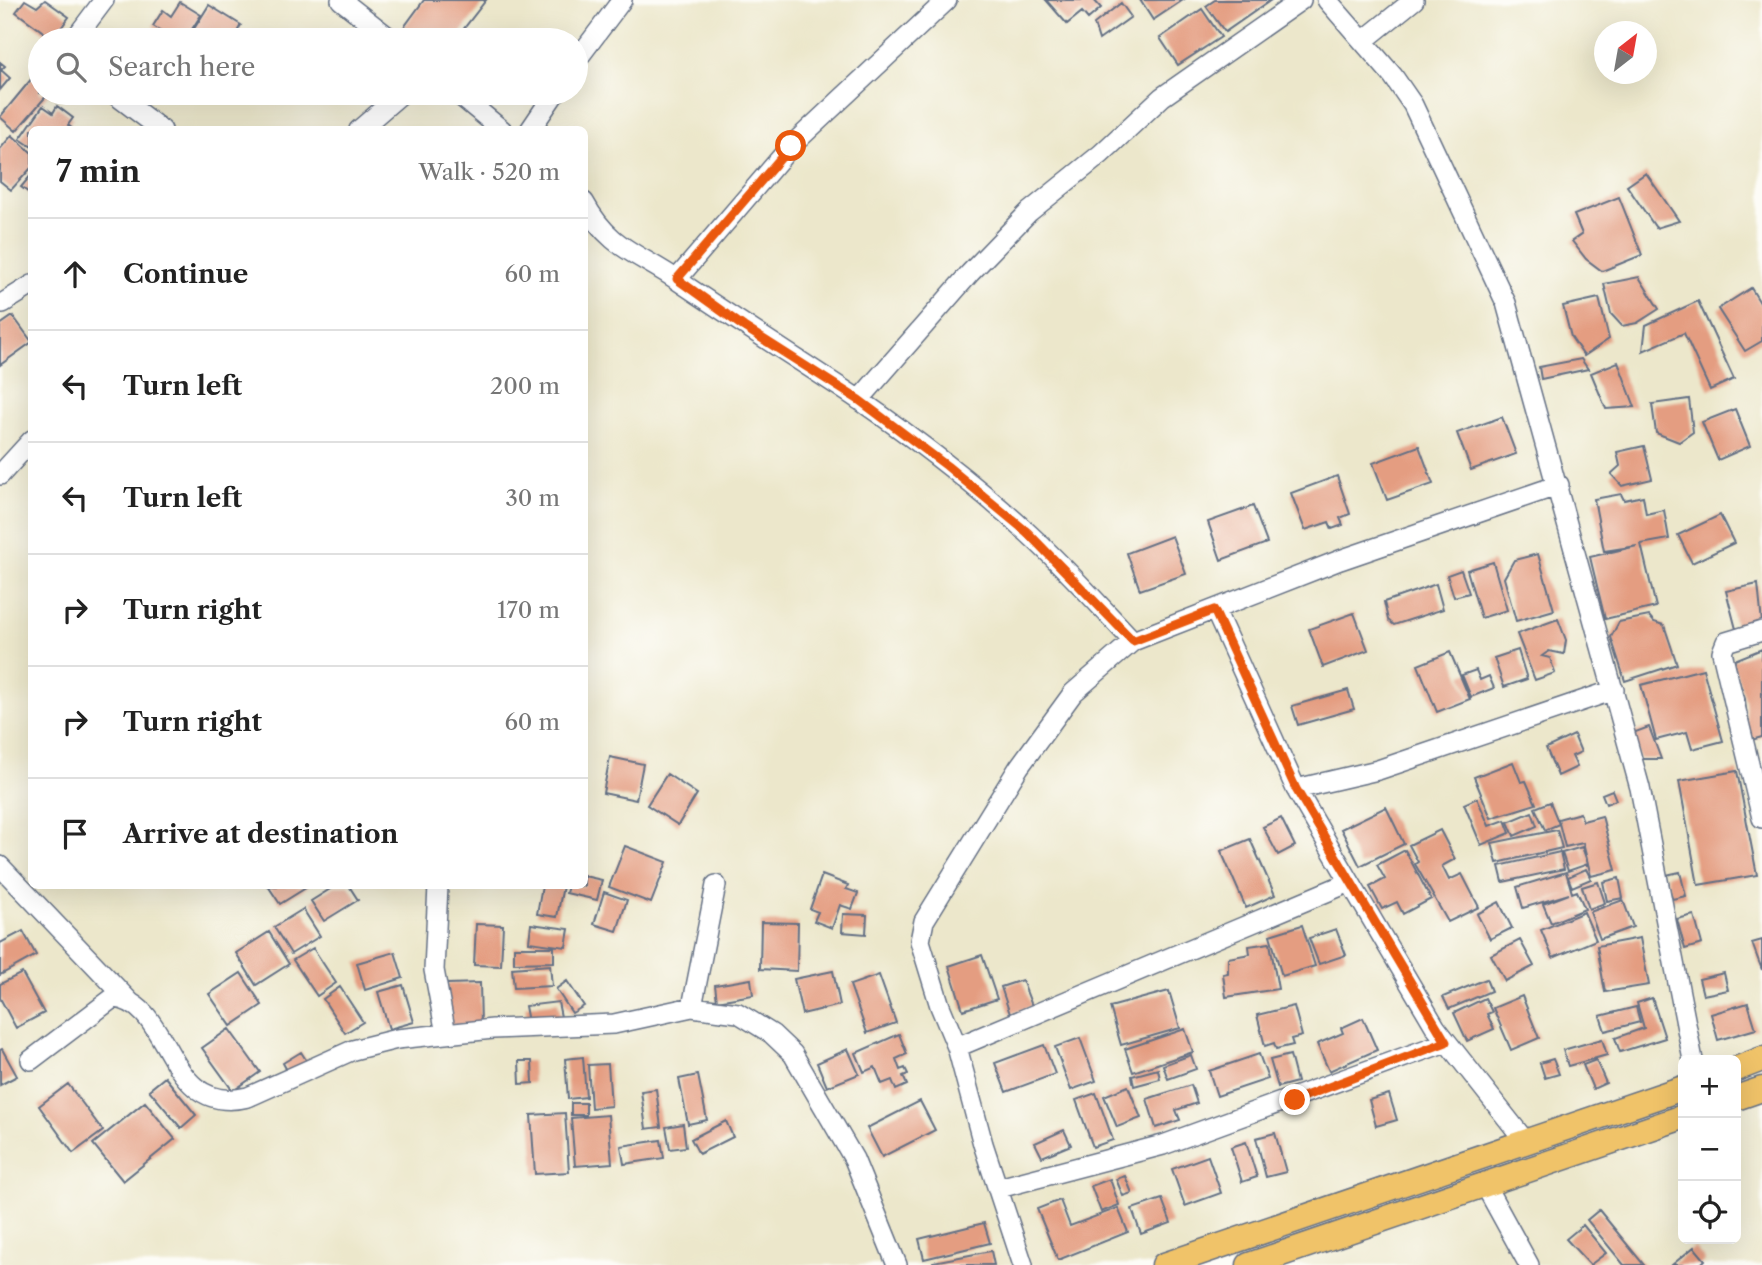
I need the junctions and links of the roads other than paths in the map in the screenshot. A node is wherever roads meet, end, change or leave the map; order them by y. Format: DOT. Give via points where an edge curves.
graph roads {
  1 [pos="104,0"];
  2 [pos="341,0"];
  3 [pos="622,0"];
  4 [pos="947,0"];
  5 [pos="1301,0"];
  6 [pos="1327,0"];
  7 [pos="1414,0"];
  8 [pos="83,28"];
  9 [pos="377,28"];
  10 [pos="1363,41"];
  11 [pos="588,45"];
  12 [pos="129,105"];
  13 [pos="388,105"];
  14 [pos="472,105"];
  15 [pos="547,105"];
  16 [pos="157,126"];
  17 [pos="364,126"];
  18 [pos="497,126"];
  19 [pos="533,126"];
  20 [pos="588,209"];
  21 [pos="677,279"];
  22 [pos="28,287"];
  23 [pos="3,303"];
  24 [pos="859,400"];
  25 [pos="28,444"];
  26 [pos="0,475"];
  27 [pos="1559,485"];
  28 [pos="1214,610"];
  29 [pos="1762,631"];
  30 [pos="1133,641"];
  31 [pos="1614,690"];
  32 [pos="1296,789"];
  33 [pos="1762,818"];
  34 [pos="0,866"];
  35 [pos="1350,882"];
  36 [pos="716,885"];
  37 [pos="439,889"];
  38 [pos="130,1002"];
  39 [pos="692,1007"];
  40 [pos="446,1034"];
  41 [pos="1446,1042"];
  42 [pos="957,1046"];
  43 [pos="1692,1055"];
  44 [pos="1762,1059"];
  45 [pos="31,1060"];
  46 [pos="1741,1067"];
  47 [pos="1762,1089"];
  48 [pos="1678,1090"];
  49 [pos="1741,1096"];
  50 [pos="1678,1118"];
  51 [pos="1524,1141"];
  52 [pos="1485,1185"];
  53 [pos="999,1188"];
  54 [pos="897,1265"];
  55 [pos="1023,1265"];
  56 [pos="1164,1265"];
  57 [pos="1249,1265"];
  58 [pos="1529,1265"];
  1 -- 8 [label="street"];
  2 -- 9 [label="street"];
  3 -- 11 [label="street"];
  4 -- 21 [label="street" via="791,146"];
  5 -- 24 [label="street" via="1162,97 1029,212"];
  6 -- 10 [label="street"];
  7 -- 10 [label="street"];
  10 -- 27 [label="street" via="1413,105 1506,303"];
  12 -- 16 [label="street"];
  13 -- 17 [label="street"];
  14 -- 18 [label="street"];
  15 -- 19 [label="street"];
  20 -- 21 [label="street" via="616,244"];
  21 -- 24 [label="street"];
  22 -- 23 [label="street"];
  24 -- 30 [label="street" via="1027,532"];
  25 -- 26 [label="street"];
  27 -- 28 [label="street" via="1340,560"];
  27 -- 31 [label="street"];
  28 -- 30 [label="street"];
  28 -- 32 [label="street"];
  29 -- 33 [label="street" via="1734,637 1722,652"];
  30 -- 42 [label="street" via="1073,693 1019,767 924,921 920,941"];
  31 -- 32 [label="street" via="1378,770"];
  31 -- 43 [label="street" via="1640,788"];
  32 -- 35 [label="street"];
  34 -- 38 [label="street"];
  35 -- 41 [label="street"];
  35 -- 42 [label="street"];
  36 -- 39 [label="street"];
  37 -- 40 [label="street" via="434,970"];
  38 -- 40 [label="street" via="139,1007 185,1077 206,1095 230,1101 353,1050"];
  38 -- 45 [label="street" via="113,998 105,1002"];
  39 -- 40 [label="street" via="614,1024"];
  39 -- 54 [label="street" via="738,1013 793,1054 854,1159"];
  41 -- 51 [label="street"];
  41 -- 53 [label="street" via="1163,1145"];
  42 -- 53 [label="street"];
  44 -- 46 [label="main road"];
  47 -- 49 [label="main road"];
  48 -- 51 [label="main road"];
  50 -- 52 [label="main road"];
  51 -- 56 [label="main road"];
  52 -- 57 [label="main road"];
  52 -- 58 [label="street"];
  53 -- 55 [label="street"];
}
